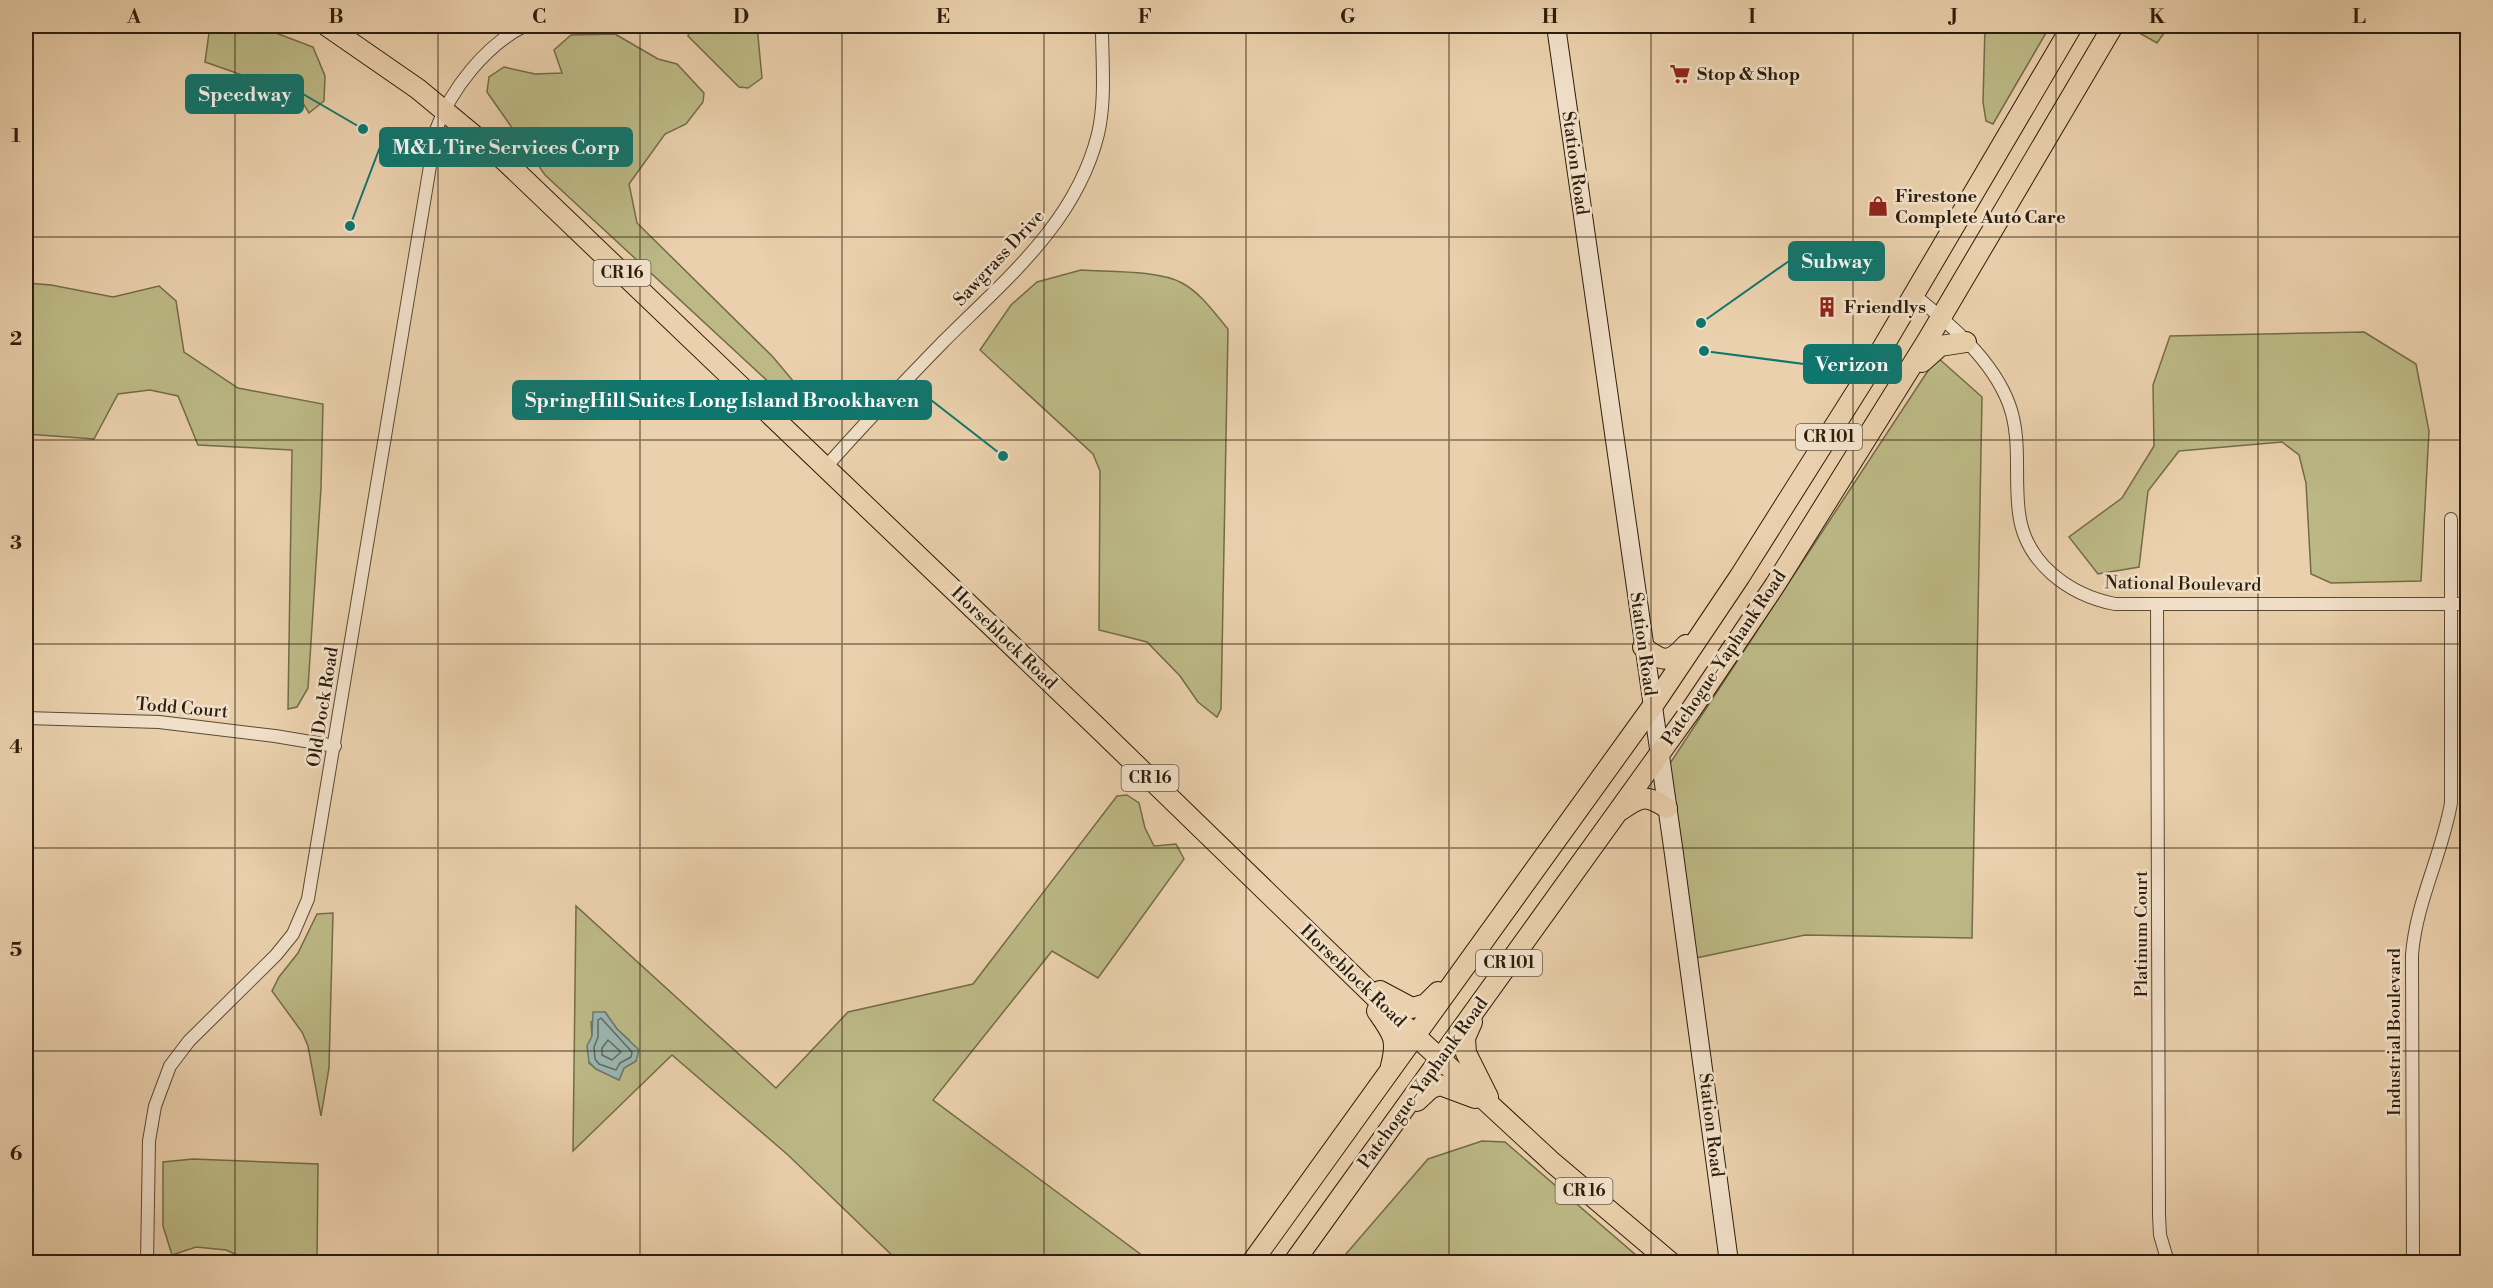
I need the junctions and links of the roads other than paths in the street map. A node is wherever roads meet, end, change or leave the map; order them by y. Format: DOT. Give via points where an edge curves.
graph roads {
  1 [pos="327,26"];
  2 [pos="524,26"];
  3 [pos="1102,26"];
  4 [pos="1556,26"];
  5 [pos="2072,26"];
  6 [pos="2113,26"];
  7 [pos="445,110"];
  8 [pos="1914,295"];
  9 [pos="1941,317"];
  10 [pos="1966,342"];
  11 [pos="1893,396"];
  12 [pos="825,468"];
  13 [pos="2451,519"];
  14 [pos="2452,603"];
  15 [pos="2157,604"];
  16 [pos="2468,604"];
  17 [pos="1716,611"];
  18 [pos="1643,647"];
  19 [pos="1652,707"];
  20 [pos="26,718"];
  21 [pos="335,746"];
  22 [pos="1659,754"];
  23 [pos="1667,808"];
  24 [pos="1614,815"];
  25 [pos="1466,965"];
  26 [pos="1349,972"];
  27 [pos="1479,1005"];
  28 [pos="1415,1036"];
  29 [pos="1440,1058"];
  30 [pos="1390,1072"];
  31 [pos="1493,1108"];
  32 [pos="1392,1126"];
  33 [pos="147,1263"];
  34 [pos="1252,1263"];
  35 [pos="1294,1263"];
  36 [pos="1671,1263"];
  37 [pos="1729,1263"];
  38 [pos="2168,1263"];
  39 [pos="2413,1263"];
  1 -- 7 [label="main road, Horseblock Road / CR 16"];
  2 -- 7 [label="street, Old Dock Road" via="479,63"];
  3 -- 12 [label="street, Sawgrass Drive" via="1098,132 1084,175 1063,214 1031,254"];
  4 -- 18 [label="main road, Station Road"];
  5 -- 8 [label="main road, Patchogue-Yaphank Road / CR 101"];
  6 -- 9 [label="main road, Patchogue-Yaphank Road / CR 101"];
  7 -- 12 [label="main road, Horseblock Road / CR 16" via="545,200"];
  7 -- 21 [label="street, Old Dock Road" via="433,139"];
  8 -- 9 [label="street, National Boulevard"];
  8 -- 17 [label="main road, Patchogue-Yaphank Road / CR 101" via="1801,481"];
  9 -- 10 [label="street, National Boulevard"];
  9 -- 11 [label="main road, Patchogue-Yaphank Road / CR 101"];
  10 -- 11 [label="main road" via="1934,349"];
  10 -- 15 [label="street, National Boulevard" via="1999,383 2009,403 2016,440 2021,525 2043,566 2061,582 2091,598 2115,604"];
  11 -- 22 [label="main road, Patchogue-Yaphank Road / CR 101" via="1775,585"];
  12 -- 26 [label="main road, Horseblock Road / CR 16"];
  13 -- 14 [label="street, Industrial Boulevard"];
  14 -- 15 [label="street, National Boulevard"];
  14 -- 16 [label="street, National Boulevard"];
  14 -- 39 [label="street, Industrial Boulevard" via="2451,803 2420,910 2412,955"];
  15 -- 38 [label="street, Platinum Court" via="2159,1215"];
  17 -- 18 [label="main road" via="1671,658 1660,658"];
  17 -- 19 [label="main road, Patchogue-Yaphank Road / CR 101"];
  18 -- 19 [label="main road, Station Road"];
  19 -- 22 [label="main road, Station Road"];
  19 -- 25 [label="main road, Patchogue-Yaphank Road / CR 101"];
  20 -- 21 [label="street, Todd Court" via="159,722"];
  21 -- 33 [label="street, Old Dock Road" via="308,899 293,934 276,956 189,1041 170,1066 161,1089 148,1152"];
  22 -- 23 [label="main road, Station Road"];
  22 -- 24 [label="main road, Patchogue-Yaphank Road / CR 101"];
  23 -- 24 [label="main road" via="1653,799 1640,798"];
  23 -- 37 [label="main road, Station Road"];
  24 -- 27 [label="main road, Patchogue-Yaphank Road / CR 101"];
  25 -- 26 [label="main road" via="1417,1008 1406,1007"];
  25 -- 28 [label="main road, Patchogue-Yaphank Road / CR 101"];
  26 -- 28 [label="main road, Horseblock Road / CR 16"];
  26 -- 30 [label="main road" via="1395,1039"];
  27 -- 29 [label="main road, Patchogue-Yaphank Road / CR 101"];
  27 -- 31 [label="main road" via="1465,1038 1465,1048"];
  28 -- 29 [label="main road, Horseblock Road / CR 16"];
  28 -- 30 [label="main road, Patchogue-Yaphank Road / CR 101"];
  29 -- 31 [label="main road, Horseblock Road / CR 16"];
  29 -- 32 [label="main road, Patchogue-Yaphank Road / CR 101"];
  30 -- 34 [label="main road, Patchogue-Yaphank Road / CR 101"];
  31 -- 32 [label="main road" via="1446,1085 1435,1085"];
  31 -- 36 [label="main road, Horseblock Road / CR 16"];
  32 -- 35 [label="main road, Patchogue-Yaphank Road / CR 101"];
}
